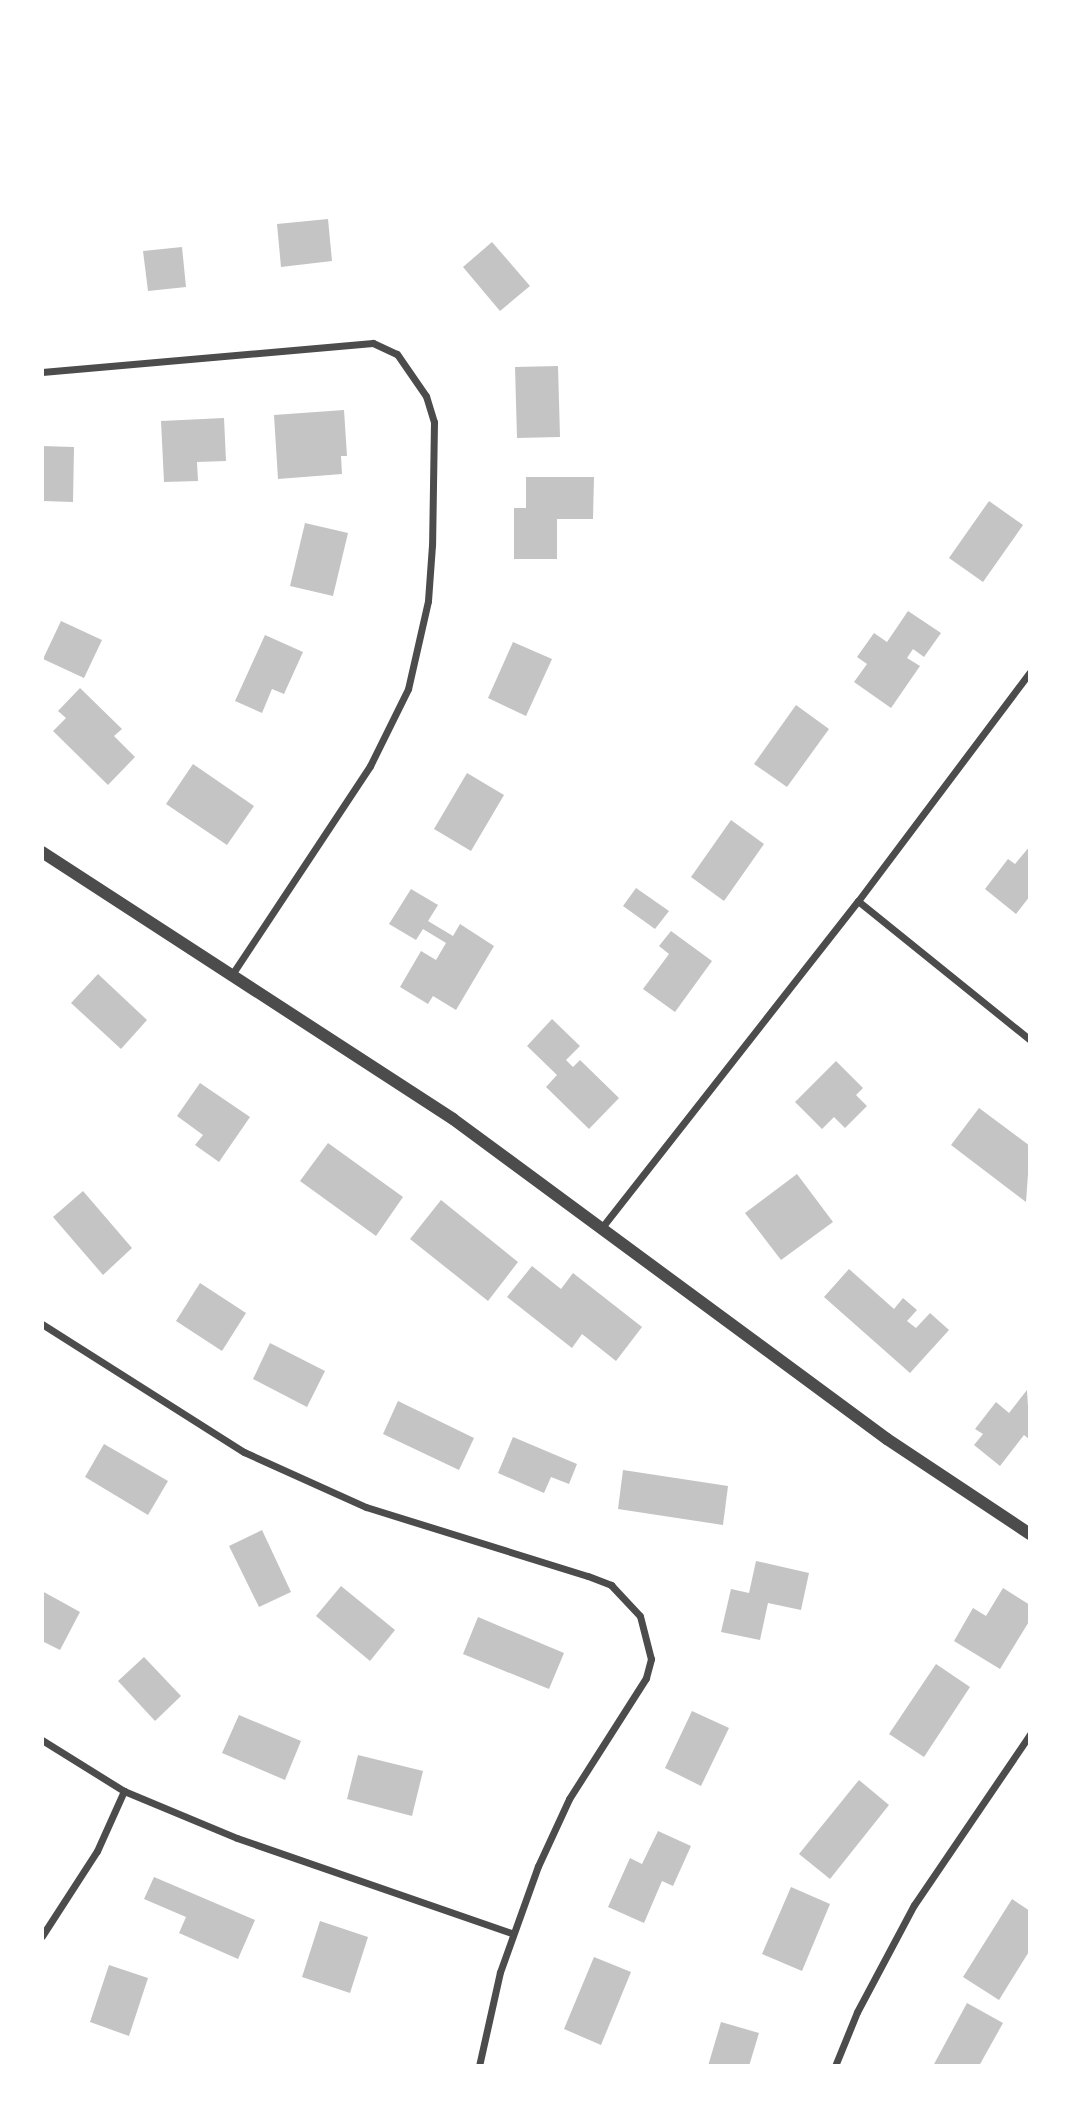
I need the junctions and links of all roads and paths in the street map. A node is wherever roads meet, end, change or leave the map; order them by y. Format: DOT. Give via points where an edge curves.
graph roads {
  1 [pos="42,372"];
  2 [pos="1030,672"];
  3 [pos="42,852"];
  4 [pos="858,901"];
  5 [pos="233,973"];
  6 [pos="1030,1040"];
  7 [pos="603,1226"];
  8 [pos="42,1324"];
  9 [pos="1030,1534"];
  10 [pos="1030,1734"];
  11 [pos="42,1740"];
  12 [pos="124,1791"];
  13 [pos="512,1933"];
  14 [pos="42,1936"];
  15 [pos="479,2066"];
  16 [pos="835,2066"];
  1 -- 5 [label="street" via="373,343 397,354 426,396 433,422 432,545 428,601 408,689 370,765"];
  2 -- 4 [label="street"];
  3 -- 5 [label="street"];
  4 -- 6 [label="street"];
  4 -- 7 [label="street"];
  5 -- 7 [label="street"];
  7 -- 9 [label="street" via="803,1379"];
  8 -- 13 [label="street" via="244,1452 300,1480 414,1523 588,1576 627,1598 647,1636 651,1659 646,1678 569,1799"];
  10 -- 16 [label="street" via="914,1905 857,2012"];
  11 -- 12 [label="street"];
  12 -- 13 [label="street" via="237,1838"];
  12 -- 14 [label="street" via="97,1852"];
  13 -- 15 [label="street"];
}
